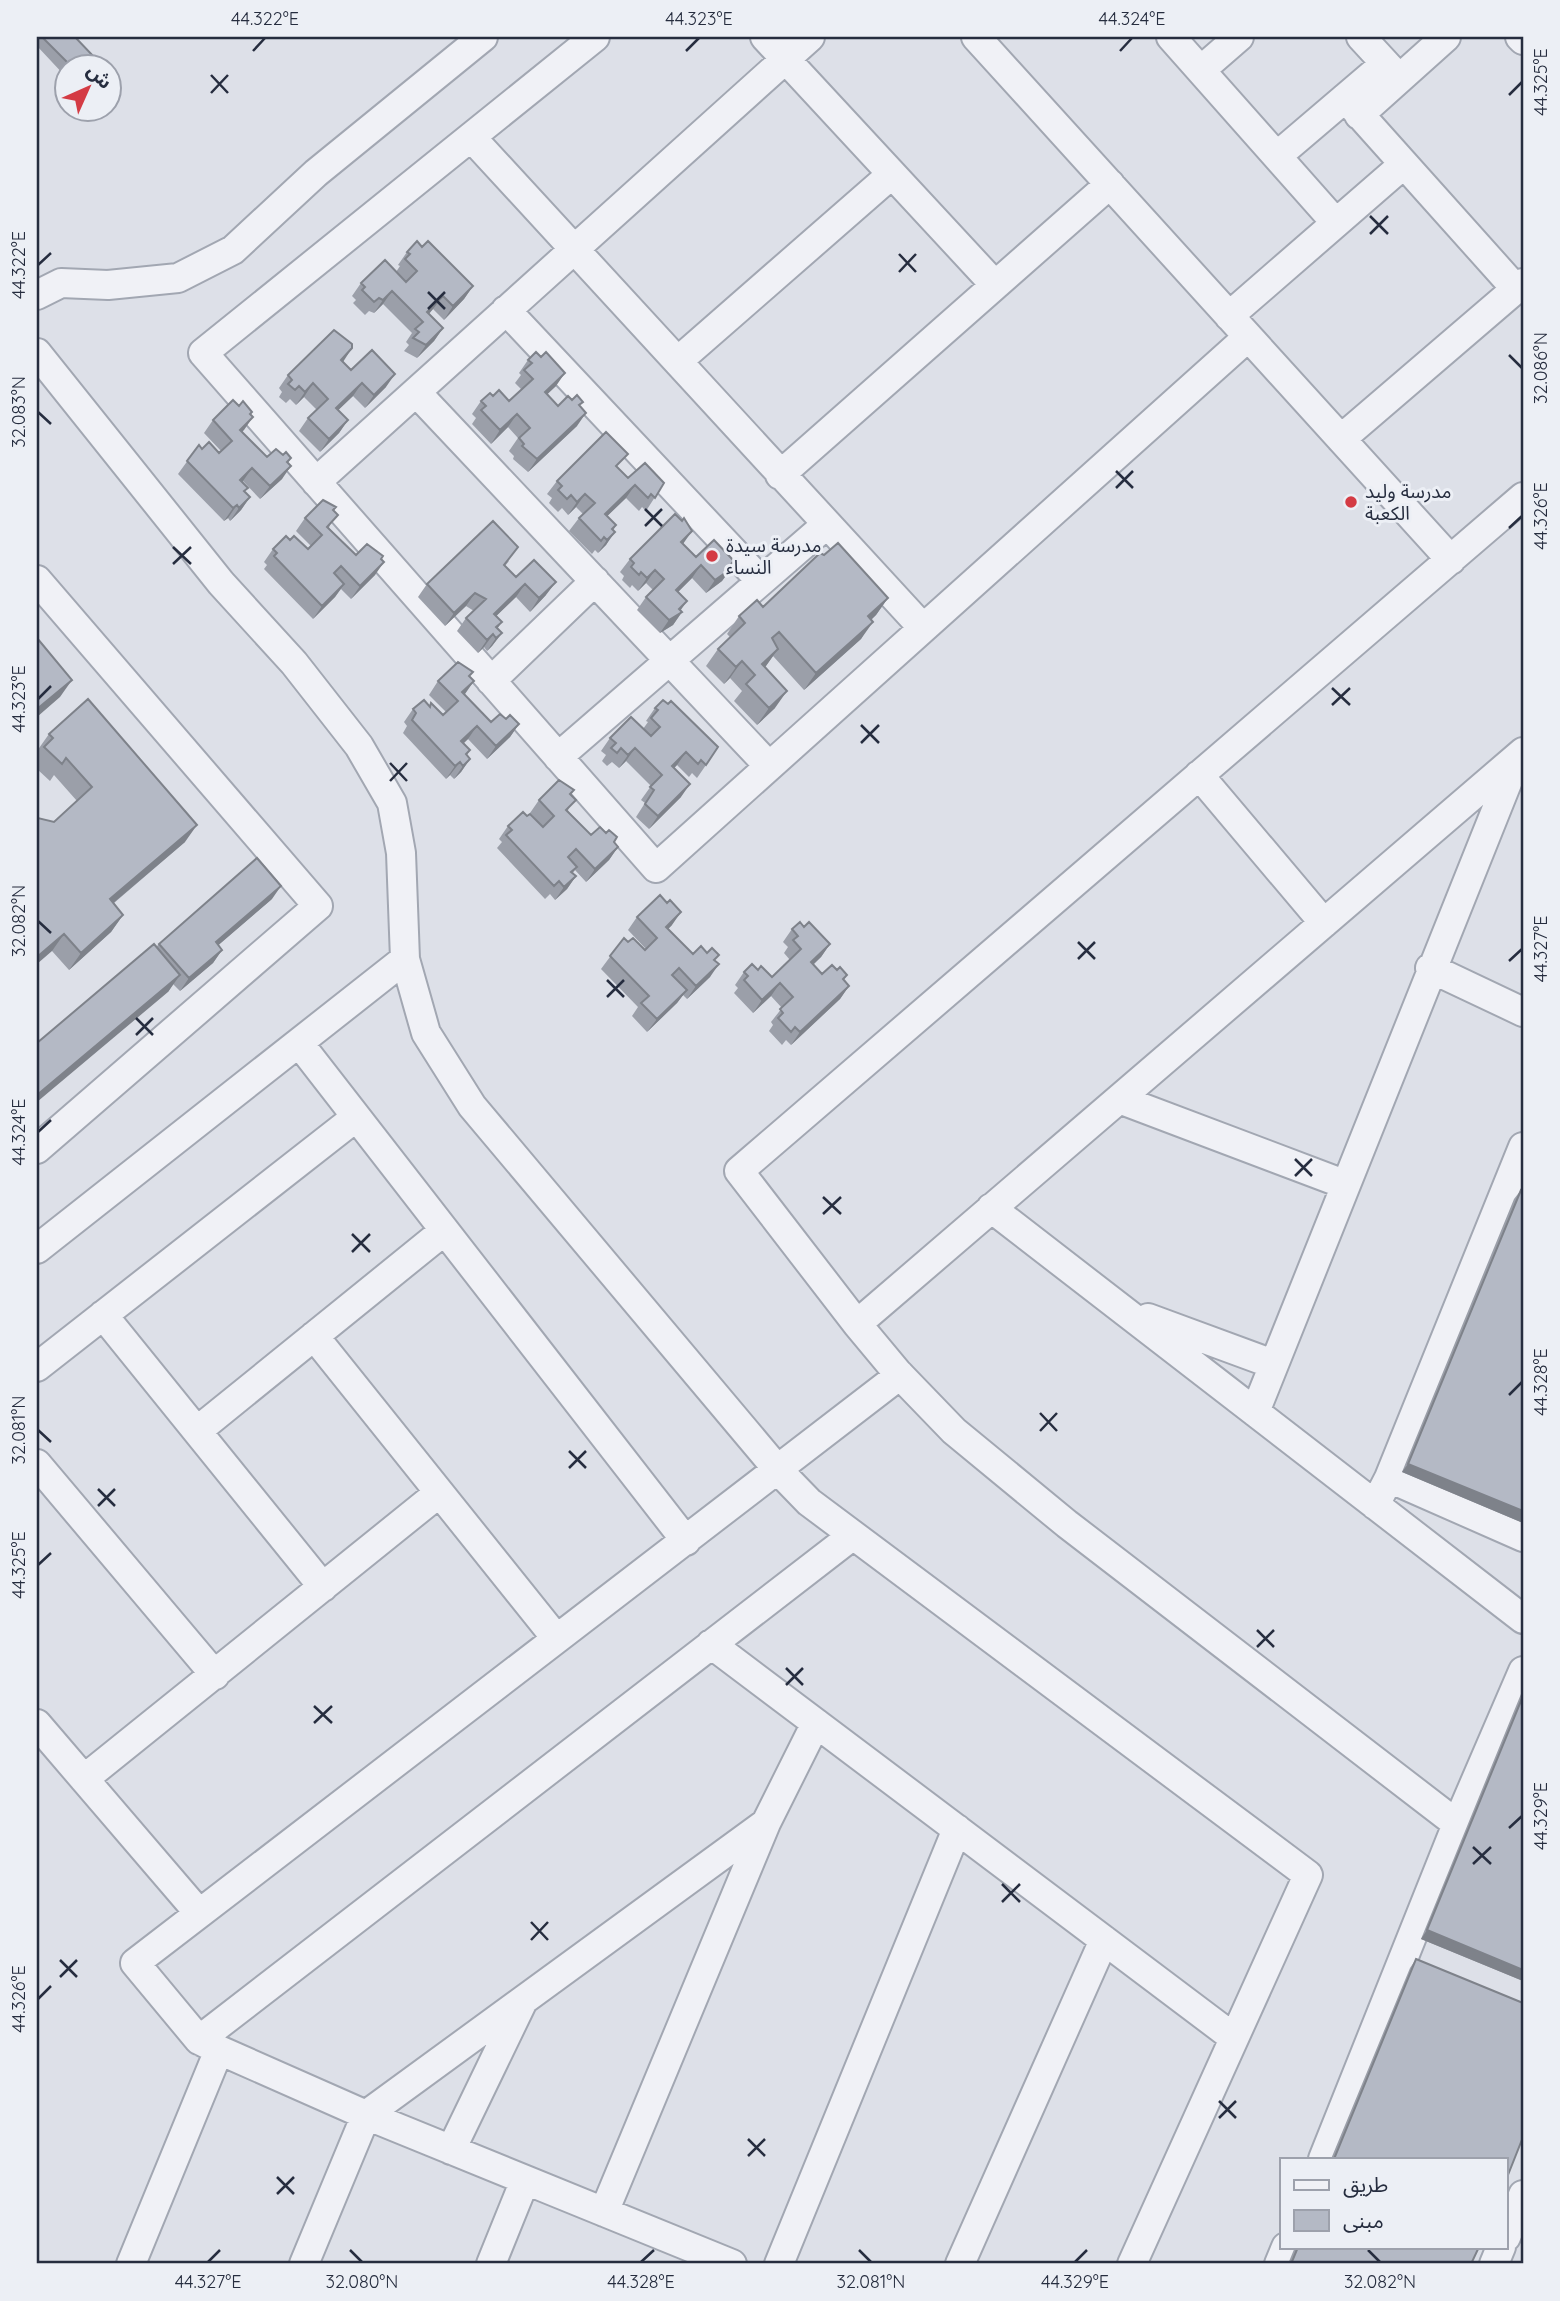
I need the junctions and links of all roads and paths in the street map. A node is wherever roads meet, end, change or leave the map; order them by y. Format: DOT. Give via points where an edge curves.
graph roads {
  1 [pos="483,37"];
  2 [pos="595,37"];
  3 [pos="765,37"];
  4 [pos="810,37"];
  5 [pos="1171,37"];
  6 [pos="1239,37"];
  7 [pos="1361,37"];
  8 [pos="1446,37"];
  9 [pos="989,41"];
  10 [pos="785,59"];
  11 [pos="1200,70"];
  12 [pos="1392,71"];
  13 [pos="1352,107"];
  14 [pos="471,137"];
  15 [pos="1277,156"];
  16 [pos="1404,164"];
  17 [pos="892,174"];
  18 [pos="1110,184"];
  19 [pos="1336,223"];
  20 [pos="574,248"];
  21 [pos="995,285"];
  22 [pos="1520,286"];
  23 [pos="37,295"];
  24 [pos="506,310"];
  25 [pos="1229,316"];
  26 [pos="1248,337"];
  27 [pos="37,353"];
  28 [pos="678,361"];
  29 [pos="416,392"];
  30 [pos="1341,439"];
  31 [pos="780,475"];
  32 [pos="316,482"];
  33 [pos="1523,497"];
  34 [pos="826,524"];
  35 [pos="1451,560"];
  36 [pos="37,580"];
  37 [pos="761,580"];
  38 [pos="595,581"];
  39 [pos="923,628"];
  40 [pos="670,660"];
  41 [pos="491,681"];
  42 [pos="1520,755"];
  43 [pos="558,757"];
  44 [pos="769,766"];
  45 [pos="1199,775"];
  46 [pos="1324,923"];
  47 [pos="405,959"];
  48 [pos="1430,968"];
  49 [pos="1523,1012"];
  50 [pos="299,1043"];
  51 [pos="1119,1099"];
  52 [pos="355,1118"];
  53 [pos="1523,1147"];
  54 [pos="37,1149"];
  55 [pos="1345,1184"];
  56 [pos="1516,1184"];
  57 [pos="991,1208"];
  58 [pos="444,1231"];
  59 [pos="37,1249"];
  60 [pos="1121,1309"];
  61 [pos="103,1315"];
  62 [pos="857,1324"];
  63 [pos="314,1336"];
  64 [pos="1273,1364"];
  65 [pos="37,1367"];
  66 [pos="900,1375"];
  67 [pos="1255,1412"];
  68 [pos="197,1431"];
  69 [pos="37,1464"];
  70 [pos="779,1470"];
  71 [pos="1389,1478"];
  72 [pos="439,1493"];
  73 [pos="1375,1505"];
  74 [pos="852,1536"];
  75 [pos="1523,1537"];
  76 [pos="686,1541"];
  77 [pos="323,1587"];
  78 [pos="1523,1619"];
  79 [pos="556,1638"];
  80 [pos="711,1644"];
  81 [pos="1523,1671"];
  82 [pos="215,1675"];
  83 [pos="816,1723"];
  84 [pos="37,1724"];
  85 [pos="84,1779"];
  86 [pos="766,1823"];
  87 [pos="1457,1824"];
  88 [pos="957,1829"];
  89 [pos="199,1913"];
  90 [pos="1104,1940"];
  91 [pos="1406,1958"];
  92 [pos="1432,1968"];
  93 [pos="526,1995"];
  94 [pos="1234,2038"];
  95 [pos="209,2045"];
  96 [pos="366,2115"];
  97 [pos="452,2150"];
  98 [pos="1323,2158"];
  99 [pos="525,2180"];
  100 [pos="1523,2195"];
  101 [pos="604,2212"];
  102 [pos="1508,2232"];
  103 [pos="1502,2248"];
  104 [pos="131,2264"];
  105 [pos="304,2264"];
  106 [pos="491,2264"];
  107 [pos="732,2264"];
  108 [pos="779,2264"];
  109 [pos="960,2264"];
  110 [pos="1132,2264"];
  111 [pos="1494,2264"];
  1 -- 23 [label="street" via="316,173 233,250 178,278 108,285 61,283"];
  2 -- 14 [label="street"];
  3 -- 10 [label="street"];
  4 -- 10 [label="street"];
  5 -- 11 [label="street"];
  6 -- 11 [label="street"];
  7 -- 12 [label="street"];
  8 -- 12 [label="street"];
  9 -- 18 [label="street"];
  10 -- 17 [label="street"];
  10 -- 20 [label="street"];
  11 -- 15 [label="street"];
  12 -- 13 [label="street"];
  13 -- 15 [label="street"];
  13 -- 16 [label="street"];
  14 -- 20 [label="street"];
  14 -- 32 [label="street" via="203,353"];
  15 -- 19 [label="street"];
  16 -- 19 [label="street"];
  16 -- 22 [label="street"];
  17 -- 21 [label="street"];
  17 -- 28 [label="street"];
  18 -- 21 [label="street"];
  18 -- 25 [label="street"];
  19 -- 25 [label="street"];
  20 -- 24 [label="street"];
  20 -- 28 [label="street"];
  21 -- 31 [label="street"];
  22 -- 30 [label="street"];
  24 -- 29 [label="street"];
  24 -- 37 [label="street"];
  25 -- 26 [label="street"];
  26 -- 30 [label="street"];
  26 -- 39 [label="street"];
  27 -- 47 [label="street" via="220,583 294,663 359,746 392,803 401,853"];
  28 -- 31 [label="street"];
  29 -- 32 [label="street"];
  29 -- 38 [label="street"];
  30 -- 35 [label="street"];
  31 -- 34 [label="street"];
  32 -- 41 [label="street"];
  33 -- 35 [label="street"];
  34 -- 37 [label="street"];
  34 -- 39 [label="street"];
  35 -- 45 [label="street"];
  36 -- 54 [label="street" via="318,906"];
  37 -- 40 [label="street"];
  38 -- 40 [label="street"];
  38 -- 41 [label="street"];
  39 -- 44 [label="street"];
  40 -- 43 [label="street"];
  40 -- 44 [label="street"];
  41 -- 43 [label="street"];
  42 -- 46 [label="street"];
  42 -- 48 [label="street"];
  43 -- 44 [label="street" via="656,868"];
  45 -- 46 [label="street"];
  45 -- 62 [label="street" via="739,1171"];
  46 -- 51 [label="street"];
  47 -- 50 [label="street"];
  47 -- 70 [label="street" via="426,1033 472,1106"];
  48 -- 49 [label="street"];
  48 -- 55 [label="street"];
  50 -- 52 [label="street"];
  50 -- 59 [label="street"];
  51 -- 55 [label="street"];
  51 -- 57 [label="street"];
  52 -- 58 [label="street"];
  52 -- 61 [label="street"];
  53 -- 56 [label="street"];
  55 -- 64 [label="street"];
  56 -- 71 [label="street"];
  57 -- 60 [label="street"];
  57 -- 62 [label="street"];
  58 -- 63 [label="street"];
  58 -- 76 [label="street"];
  60 -- 64 [label="street"];
  60 -- 67 [label="street"];
  61 -- 65 [label="street"];
  61 -- 68 [label="street"];
  62 -- 66 [label="street"];
  63 -- 68 [label="street"];
  63 -- 72 [label="street"];
  64 -- 67 [label="street"];
  66 -- 70 [label="street"];
  66 -- 87 [label="street" via="954,1431 1020,1486"];
  67 -- 73 [label="street"];
  68 -- 77 [label="street"];
  69 -- 82 [label="street"];
  70 -- 74 [label="street" via="809,1502"];
  70 -- 76 [label="street"];
  71 -- 73 [label="street"];
  71 -- 75 [label="street"];
  72 -- 77 [label="street"];
  72 -- 79 [label="street"];
  73 -- 78 [label="street"];
  74 -- 80 [label="street"];
  74 -- 94 [label="street" via="1308,1875"];
  76 -- 79 [label="street"];
  77 -- 82 [label="street"];
  79 -- 89 [label="street"];
  80 -- 83 [label="street"];
  80 -- 95 [label="street"];
  81 -- 87 [label="street"];
  82 -- 85 [label="street"];
  83 -- 86 [label="street"];
  83 -- 88 [label="street"];
  84 -- 85 [label="street"];
  85 -- 89 [label="street"];
  86 -- 93 [label="street"];
  86 -- 101 [label="street"];
  87 -- 91 [label="street"];
  88 -- 90 [label="street"];
  88 -- 108 [label="street"];
  89 -- 95 [label="street" via="135,1963"];
  90 -- 94 [label="street"];
  90 -- 109 [label="street"];
  91 -- 92 [label="street"];
  91 -- 98 [label="street"];
  93 -- 96 [label="street"];
  93 -- 97 [label="street"];
  94 -- 110 [label="street"];
  95 -- 96 [label="street"];
  95 -- 104 [label="street"];
  96 -- 97 [label="street"];
  96 -- 105 [label="street"];
  97 -- 99 [label="street"];
  99 -- 101 [label="street"];
  99 -- 106 [label="street"];
  100 -- 102 [label="street"];
  101 -- 107 [label="street"];
  103 -- 111 [label="street"];
}
